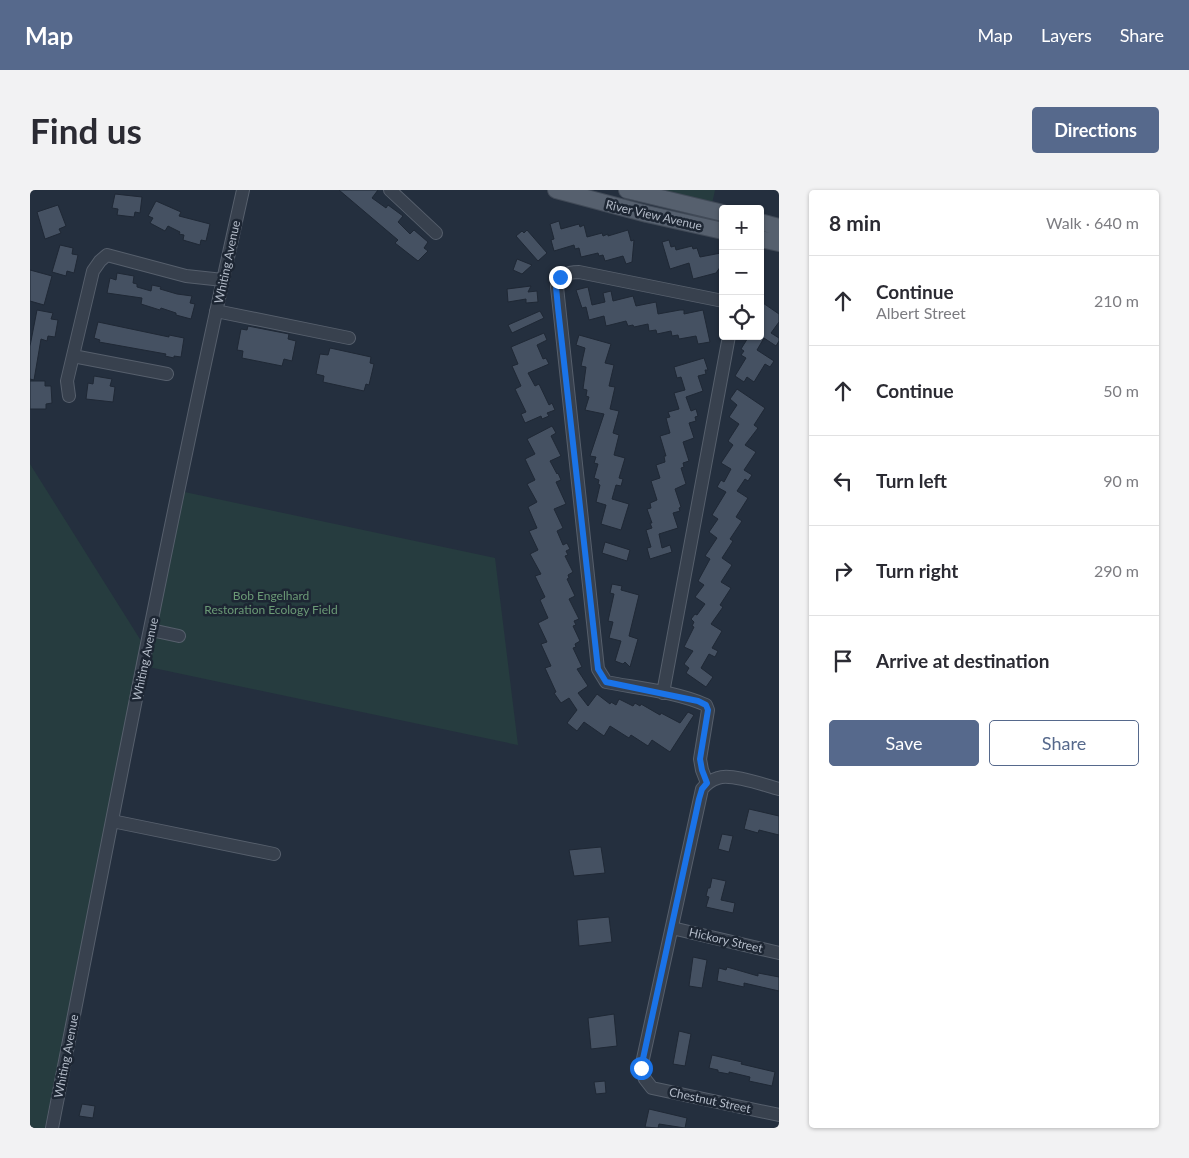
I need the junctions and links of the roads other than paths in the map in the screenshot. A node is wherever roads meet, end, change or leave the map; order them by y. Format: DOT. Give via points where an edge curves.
graph roads {
  1 [pos="243,190"];
  2 [pos="390,190"];
  3 [pos="556,190"];
  4 [pos="626,190"];
  5 [pos="719,212"];
  6 [pos="764,223"];
  7 [pos="779,227"];
  8 [pos="719,230"];
  9 [pos="436,233"];
  10 [pos="764,240"];
  11 [pos="779,243"];
  12 [pos="223,280"];
  13 [pos="719,300"];
  14 [pos="216,311"];
  15 [pos="349,338"];
  16 [pos="728,340"];
  17 [pos="73,356"];
  18 [pos="167,374"];
  19 [pos="69,396"];
  20 [pos="151,630"];
  21 [pos="179,636"];
  22 [pos="662,693"];
  23 [pos="707,783"];
  24 [pos="779,789"];
  25 [pos="112,821"];
  26 [pos="274,854"];
  27 [pos="672,928"];
  28 [pos="779,952"];
  29 [pos="779,1115"];
  30 [pos="52,1128"];
  1 -- 12 [label="street, Whiting Avenue"];
  2 -- 9 [label="street"];
  3 -- 8 [label="main road, River View Avenue"];
  4 -- 5 [label="main road, River View Avenue"];
  6 -- 7 [label="main road"];
  10 -- 11 [label="main road"];
  12 -- 14 [label="street, Whiting Avenue"];
  12 -- 17 [label="street" via="186,276 107,255 94,271"];
  13 -- 22 [label="street" via="580,272 568,272 560,277 556,287 598,669 606,682"];
  14 -- 15 [label="street"];
  14 -- 20 [label="street, Whiting Avenue"];
  16 -- 22 [label="street"];
  17 -- 18 [label="street"];
  17 -- 19 [label="street"];
  20 -- 21 [label="street"];
  20 -- 25 [label="street, Whiting Avenue"];
  22 -- 23 [label="street" via="706,705 708,710 700,759"];
  23 -- 24 [label="street" via="719,777 733,778"];
  23 -- 27 [label="street" via="699,799"];
  25 -- 26 [label="street"];
  25 -- 30 [label="street, Whiting Avenue"];
  27 -- 28 [label="street, Hickory Street"];
  27 -- 29 [label="street, Chestnut Street" via="641,1068 645,1079 652,1088"];
}
